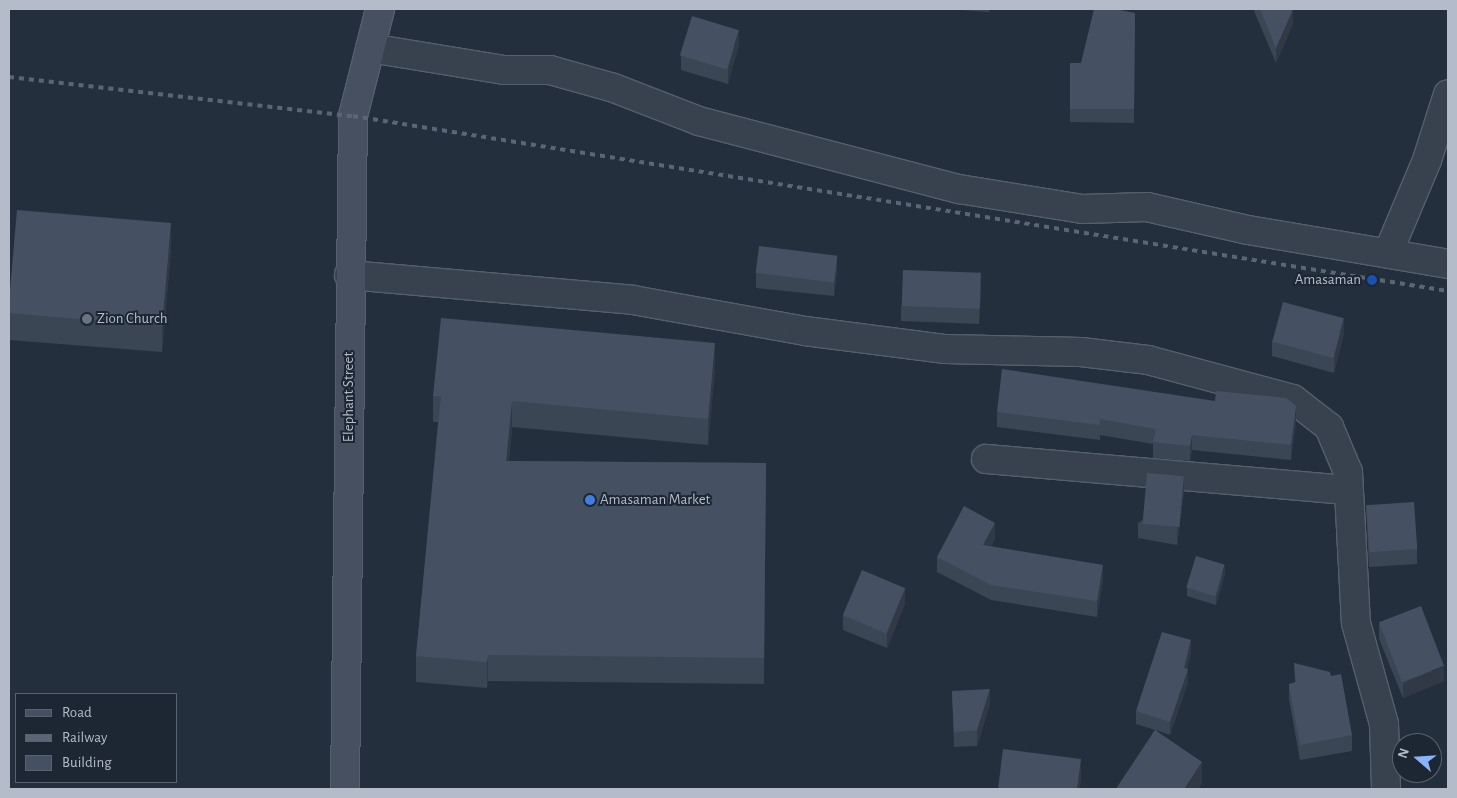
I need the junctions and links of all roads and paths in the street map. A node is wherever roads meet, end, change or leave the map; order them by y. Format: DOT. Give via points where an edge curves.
graph roads {
  1 [pos="380,9"];
  2 [pos="370,48"];
  3 [pos="1448,94"];
  4 [pos="1388,253"];
  5 [pos="1448,264"];
  6 [pos="349,275"];
  7 [pos="986,459"];
  8 [pos="1348,490"];
  9 [pos="345,789"];
  10 [pos="1386,789"];
  1 -- 2 [label="main road, Elephant Street"];
  2 -- 4 [label="street" via="504,70 550,70 614,88 699,121 959,190 1082,209 1146,207 1248,230"];
  2 -- 6 [label="main road, Elephant Street" via="353,116"];
  3 -- 4 [label="street" via="1427,160"];
  4 -- 5 [label="street"];
  6 -- 8 [label="street" via="633,300 805,331 946,349 1081,352 1148,360 1293,399 1329,427 1348,472"];
  6 -- 9 [label="main road, Elephant Street" via="349,600"];
  7 -- 8 [label="street"];
  8 -- 10 [label="street" via="1356,623 1384,724"];
}
